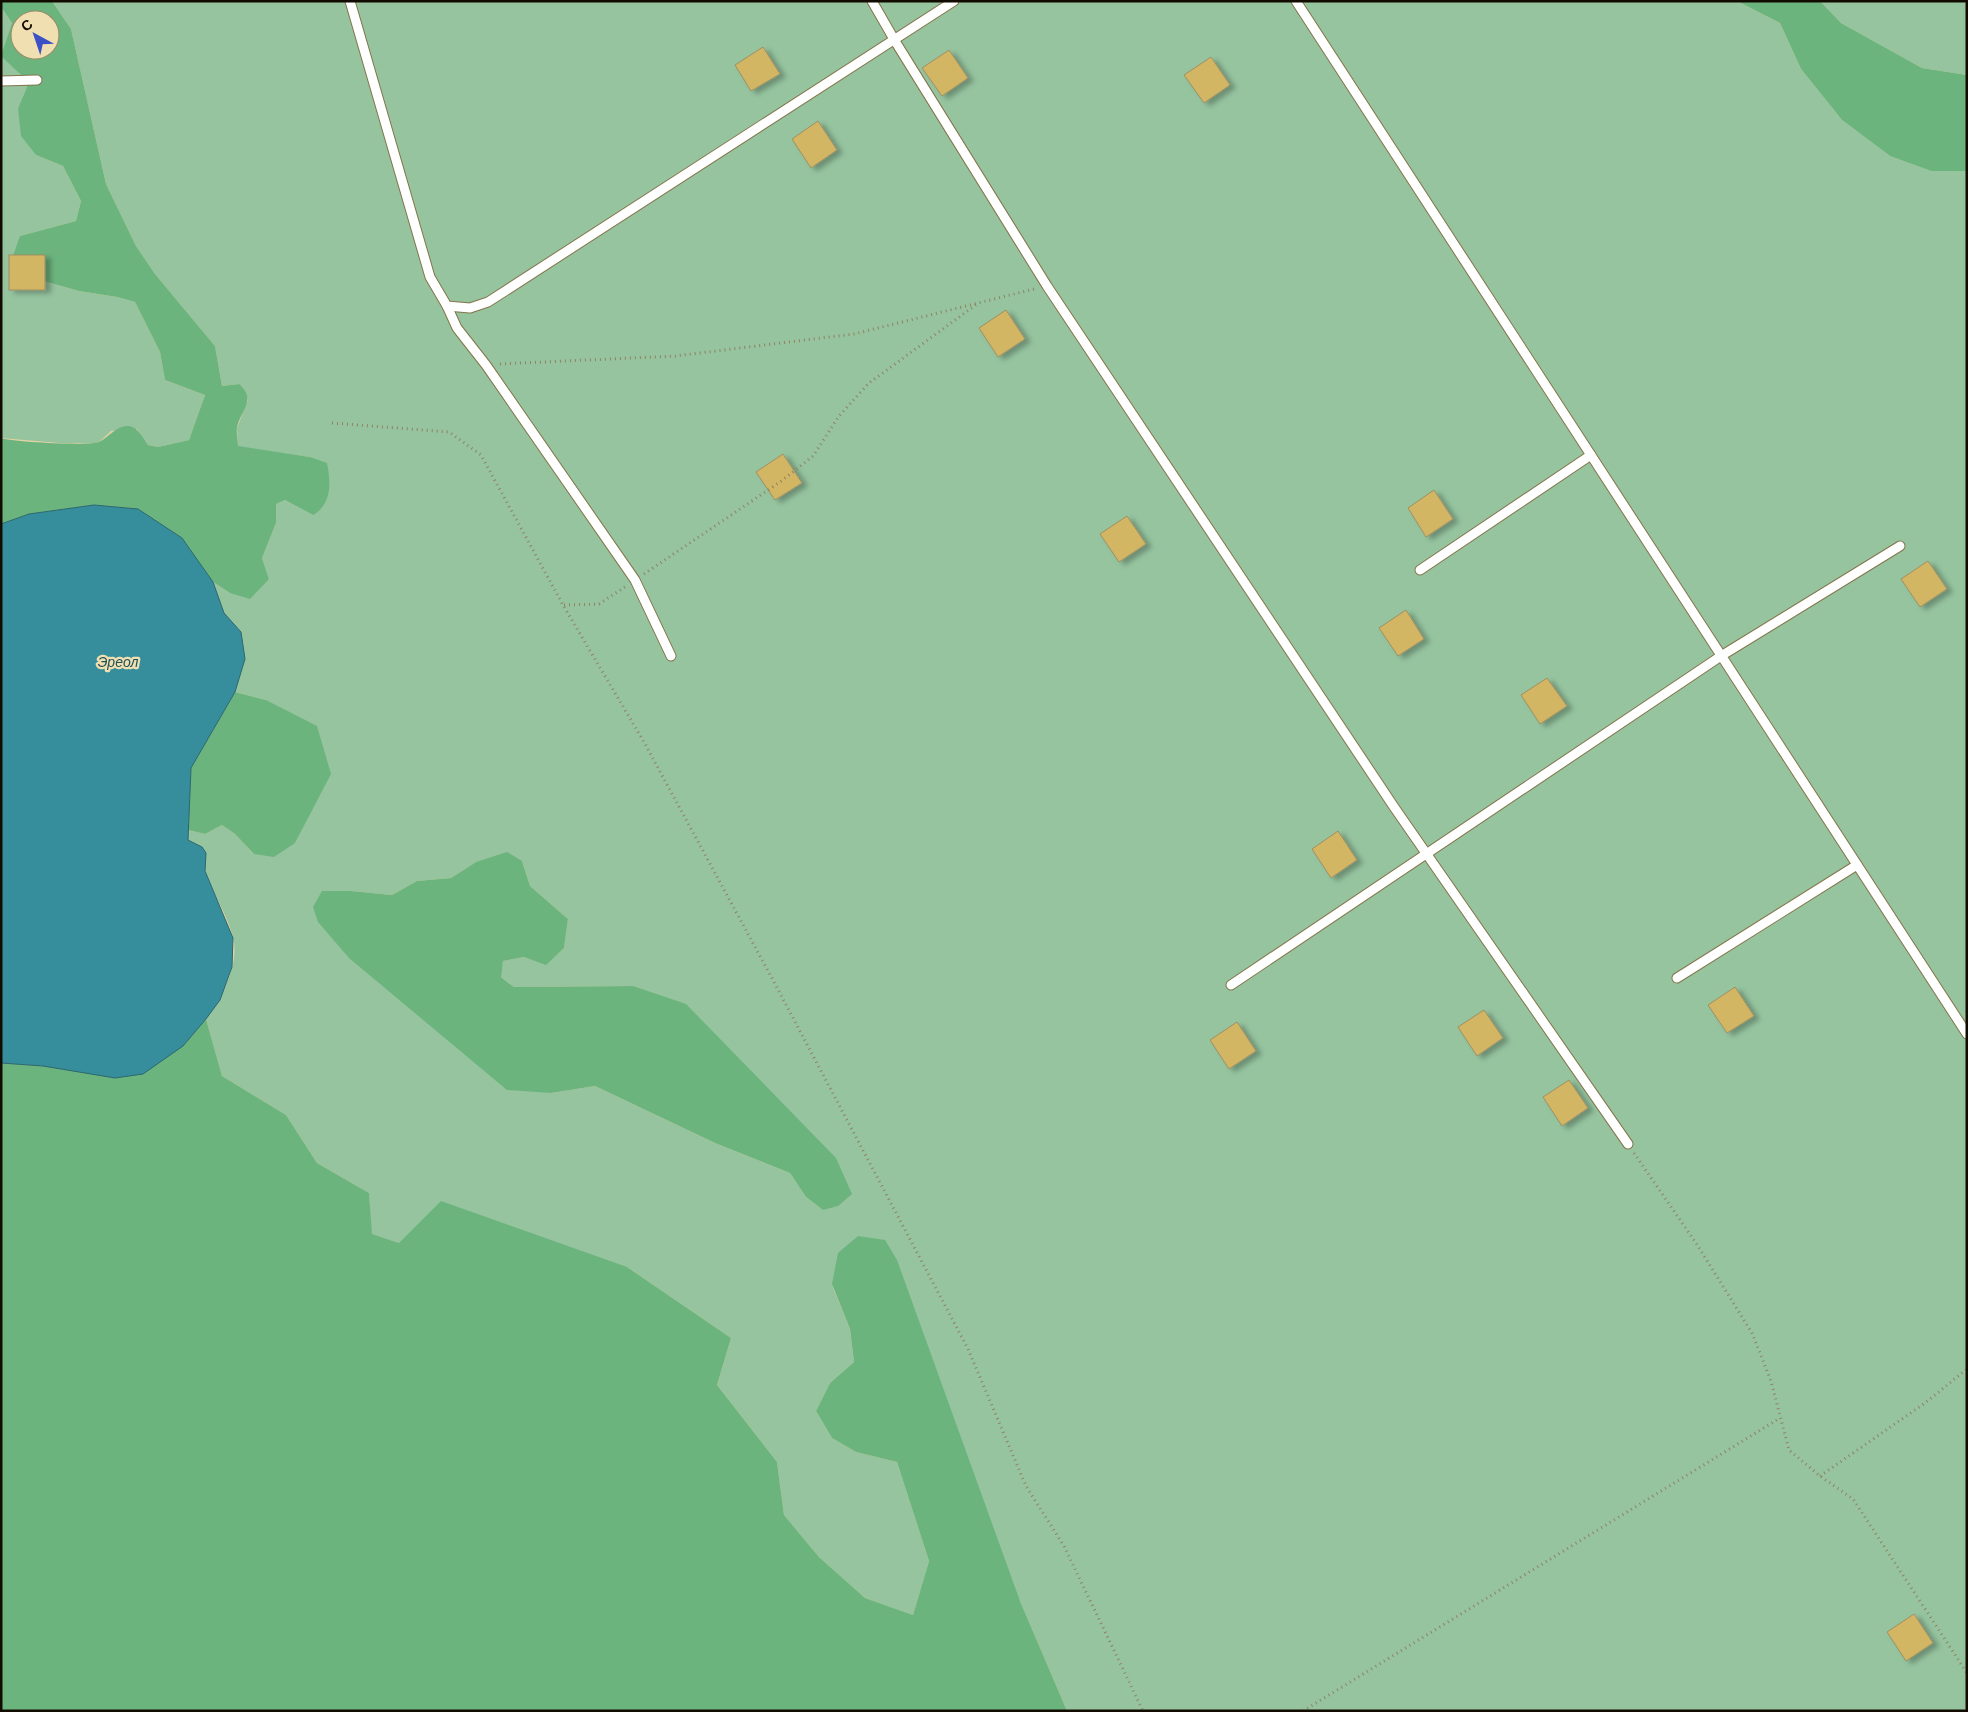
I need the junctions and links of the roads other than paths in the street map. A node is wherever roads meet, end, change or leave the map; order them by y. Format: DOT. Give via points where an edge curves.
graph roads {
  1 [pos="350,1"];
  2 [pos="872,1"];
  3 [pos="954,1"];
  4 [pos="1296,1"];
  5 [pos="894,41"];
  6 [pos="37,80"];
  7 [pos="1,81"];
  8 [pos="447,306"];
  9 [pos="1591,455"];
  10 [pos="1900,546"];
  11 [pos="1420,570"];
  12 [pos="670,656"];
  13 [pos="1721,656"];
  14 [pos="1427,854"];
  15 [pos="1857,865"];
  16 [pos="1677,978"];
  17 [pos="1231,985"];
  18 [pos="1967,1034"];
  19 [pos="1628,1144"];
  1 -- 8 [label="lane" via="430,277"];
  2 -- 5 [label="lane"];
  3 -- 5 [label="lane"];
  4 -- 9 [label="lane"];
  5 -- 8 [label="lane" via="488,302 470,308"];
  5 -- 14 [label="lane" via="1047,286"];
  6 -- 7 [label="lane"];
  8 -- 12 [label="lane" via="457,328 635,580"];
  9 -- 11 [label="lane"];
  9 -- 13 [label="lane"];
  10 -- 13 [label="lane"];
  13 -- 14 [label="lane"];
  13 -- 15 [label="lane"];
  14 -- 17 [label="lane"];
  14 -- 19 [label="lane"];
  15 -- 16 [label="lane"];
  15 -- 18 [label="lane"];
}
